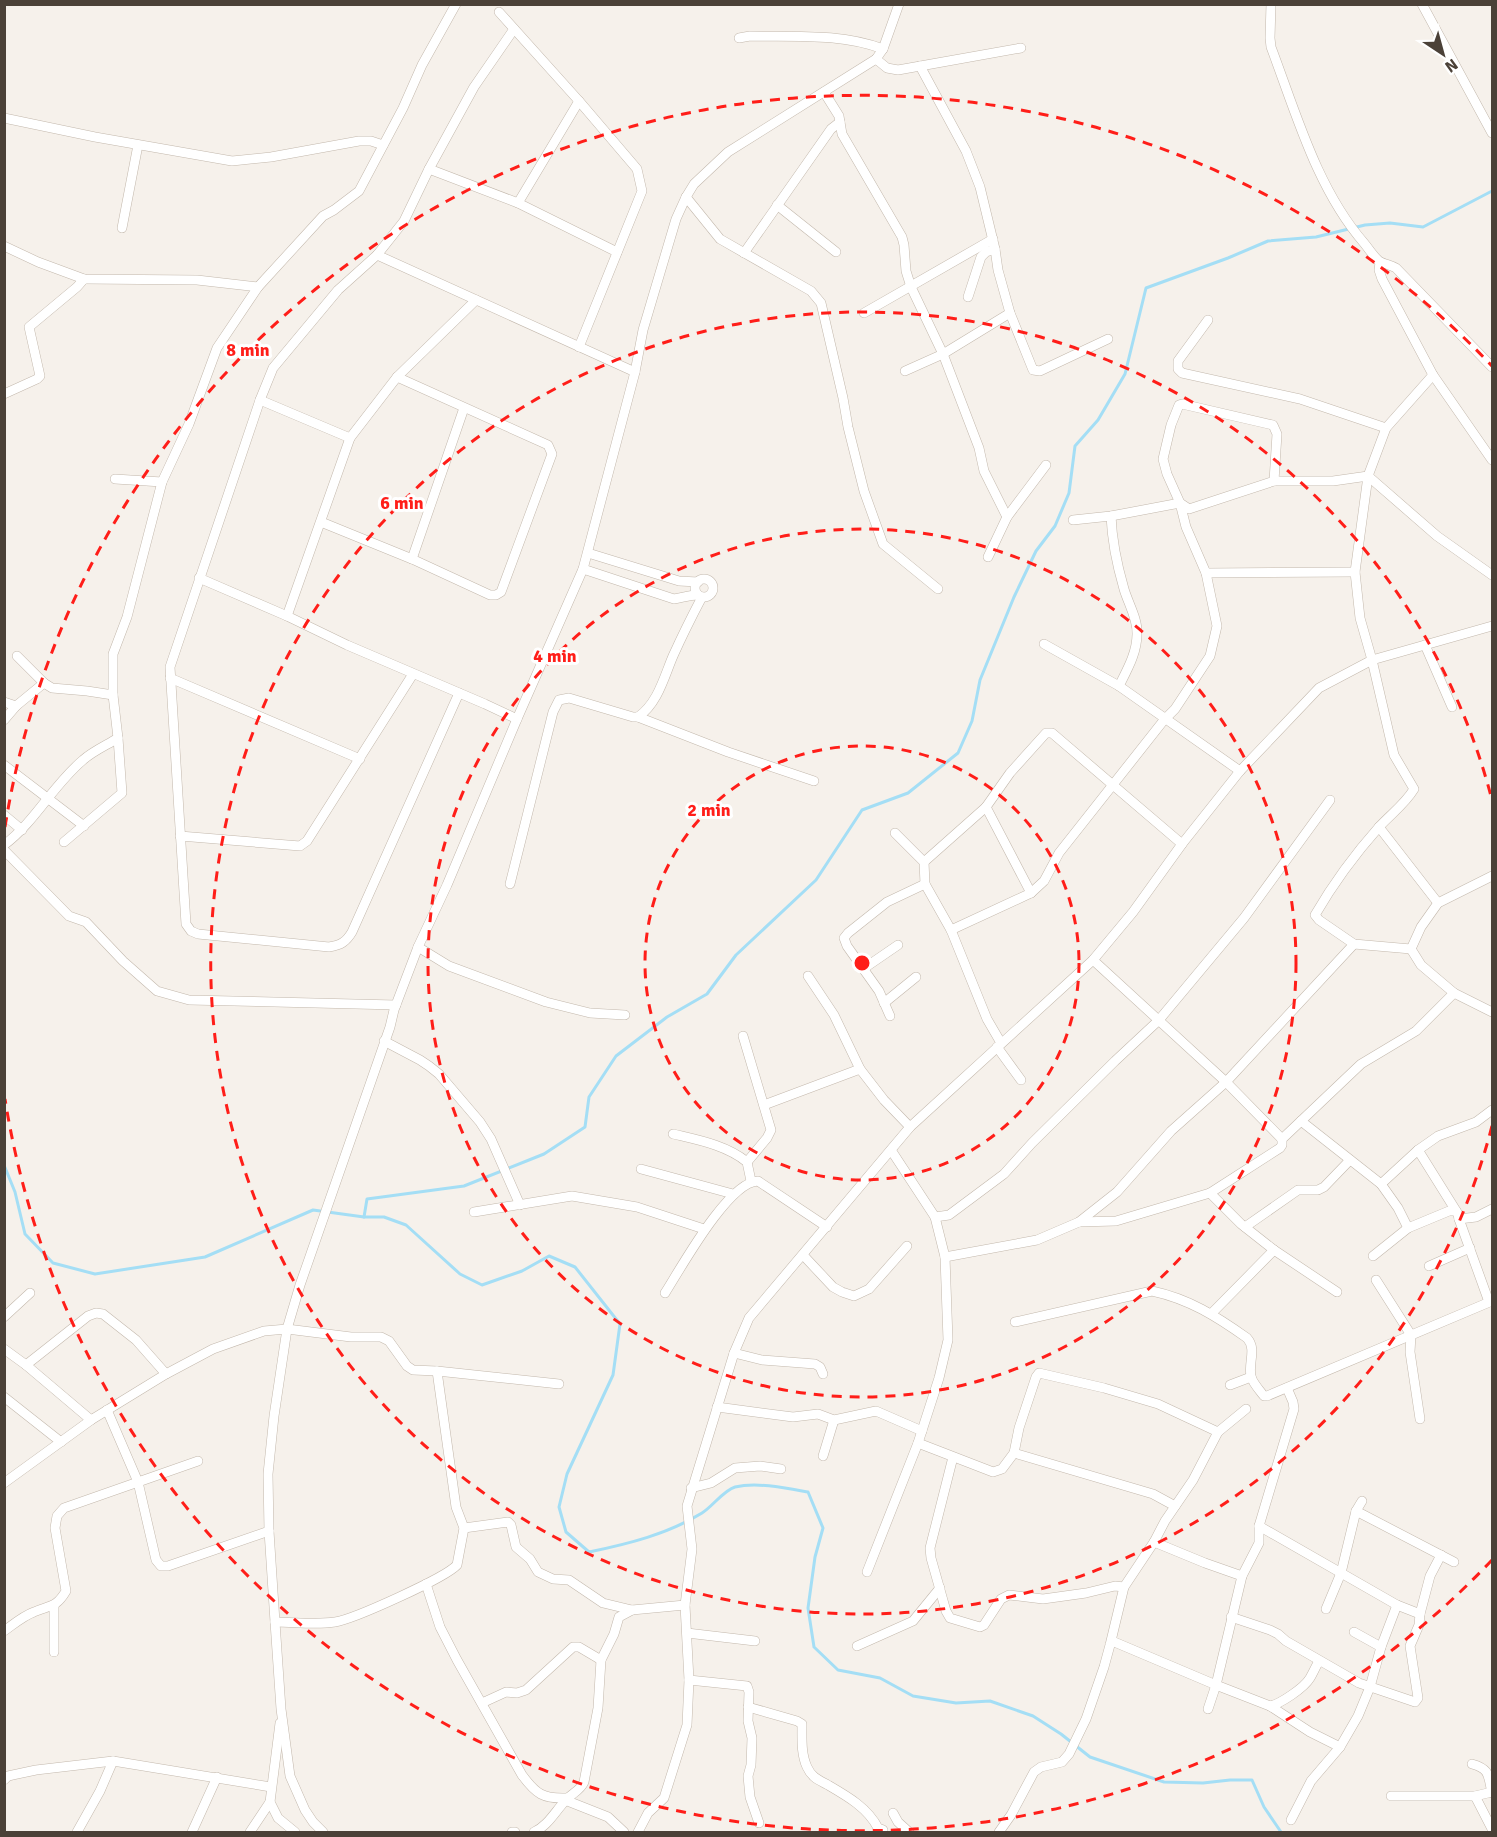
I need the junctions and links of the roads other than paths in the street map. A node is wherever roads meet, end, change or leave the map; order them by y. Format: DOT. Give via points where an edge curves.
graph roads {
  1 [pos="456,4"];
  2 [pos="899,4"];
  3 [pos="1271,4"];
  4 [pos="1422,4"];
  5 [pos="499,12"];
  6 [pos="514,29"];
  7 [pos="739,38"];
  8 [pos="1021,48"];
  9 [pos="883,49"];
  10 [pos="876,58"];
  11 [pos="920,66"];
  12 [pos="824,92"];
  13 [pos="579,101"];
  14 [pos="4,118"];
  15 [pos="840,122"];
  16 [pos="1492,133"];
  17 [pos="138,145"];
  18 [pos="383,145"];
  19 [pos="429,169"];
  20 [pos="686,197"];
  21 [pos="518,203"];
  22 [pos="777,205"];
  23 [pos="122,228"];
  24 [pos="993,239"];
  25 [pos="4,246"];
  26 [pos="995,249"];
  27 [pos="618,252"];
  28 [pos="836,252"];
  29 [pos="744,254"];
  30 [pos="377,255"];
  31 [pos="1380,262"];
  32 [pos="84,279"];
  33 [pos="258,287"];
  34 [pos="911,287"];
  35 [pos="968,297"];
  36 [pos="476,300"];
  37 [pos="864,313"];
  38 [pos="1010,313"];
  39 [pos="1208,320"];
  40 [pos="1108,339"];
  41 [pos="579,347"];
  42 [pos="943,354"];
  43 [pos="1492,367"];
  44 [pos="905,371"];
  45 [pos="635,372"];
  46 [pos="1433,375"];
  47 [pos="397,377"];
  48 [pos="4,394"];
  49 [pos="260,400"];
  50 [pos="464,408"];
  51 [pos="1386,428"];
  52 [pos="350,438"];
  53 [pos="1492,460"];
  54 [pos="1046,465"];
  55 [pos="1368,476"];
  56 [pos="115,479"];
  57 [pos="162,482"];
  58 [pos="1274,482"];
  59 [pos="1179,503"];
  60 [pos="1110,516"];
  61 [pos="1007,517"];
  62 [pos="1073,520"];
  63 [pos="321,522"];
  64 [pos="588,553"];
  65 [pos="988,557"];
  66 [pos="412,559"];
  67 [pos="583,569"];
  68 [pos="1355,572"];
  69 [pos="1206,573"];
  70 [pos="1492,575"];
  71 [pos="199,578"];
  72 [pos="698,582"];
  73 [pos="938,588"];
  74 [pos="700,596"];
  75 [pos="287,616"];
  76 [pos="1492,626"];
  77 [pos="1044,644"];
  78 [pos="1425,645"];
  79 [pos="17,656"];
  80 [pos="1372,660"];
  81 [pos="413,674"];
  82 [pos="171,678"];
  83 [pos="44,683"];
  84 [pos="1119,686"];
  85 [pos="459,693"];
  86 [pos="113,695"];
  87 [pos="4,702"];
  88 [pos="16,706"];
  89 [pos="1452,707"];
  90 [pos="638,717"];
  91 [pos="517,718"];
  92 [pos="4,720"];
  93 [pos="1164,720"];
  94 [pos="118,738"];
  95 [pos="360,759"];
  96 [pos="4,765"];
  97 [pos="1240,771"];
  98 [pos="814,782"];
  99 [pos="1113,786"];
  100 [pos="47,798"];
  101 [pos="1330,800"];
  102 [pos="986,807"];
  103 [pos="4,815"];
  104 [pos="84,826"];
  105 [pos="1379,827"];
  106 [pos="22,830"];
  107 [pos="895,833"];
  108 [pos="180,836"];
  109 [pos="64,842"];
  110 [pos="1182,844"];
  111 [pos="4,847"];
  112 [pos="924,862"];
  113 [pos="1492,876"];
  114 [pos="510,884"];
  115 [pos="925,884"];
  116 [pos="1030,893"];
  117 [pos="1438,903"];
  118 [pos="951,930"];
  119 [pos="1354,944"];
  120 [pos="898,945"];
  121 [pos="418,947"];
  122 [pos="1411,949"];
  123 [pos="1093,960"];
  124 [pos="863,969"];
  125 [pos="808,976"];
  126 [pos="916,977"];
  127 [pos="1454,993"];
  128 [pos="884,1004"];
  129 [pos="396,1005"];
  130 [pos="1492,1012"];
  131 [pos="625,1015"];
  132 [pos="890,1016"];
  133 [pos="1159,1020"];
  134 [pos="743,1036"];
  135 [pos="384,1041"];
  136 [pos="999,1045"];
  137 [pos="860,1069"];
  138 [pos="1021,1080"];
  139 [pos="1226,1082"];
  140 [pos="764,1106"];
  141 [pos="1492,1110"];
  142 [pos="1301,1121"];
  143 [pos="910,1127"];
  144 [pos="673,1134"];
  145 [pos="1282,1139"];
  146 [pos="1418,1149"];
  147 [pos="891,1150"];
  148 [pos="1350,1160"];
  149 [pos="747,1162"];
  150 [pos="641,1169"];
  151 [pos="751,1181"];
  152 [pos="1381,1184"];
  153 [pos="1210,1193"];
  154 [pos="734,1194"];
  155 [pos="520,1205"];
  156 [pos="1492,1209"];
  157 [pos="474,1212"];
  158 [pos="1457,1215"];
  159 [pos="935,1217"];
  160 [pos="1079,1222"];
  161 [pos="827,1227"];
  162 [pos="1245,1227"];
  163 [pos="1408,1228"];
  164 [pos="705,1229"];
  165 [pos="907,1246"];
  166 [pos="1470,1248"];
  167 [pos="1274,1251"];
  168 [pos="803,1255"];
  169 [pos="1373,1256"];
  170 [pos="945,1257"];
  171 [pos="1429,1266"];
  172 [pos="1376,1280"];
  173 [pos="1337,1292"];
  174 [pos="30,1293"];
  175 [pos="665,1293"];
  176 [pos="1491,1302"];
  177 [pos="1212,1314"];
  178 [pos="4,1317"];
  179 [pos="1015,1322"];
  180 [pos="287,1329"];
  181 [pos="1411,1335"];
  182 [pos="4,1349"];
  183 [pos="734,1353"];
  184 [pos="26,1365"];
  185 [pos="438,1371"];
  186 [pos="166,1374"];
  187 [pos="823,1374"];
  188 [pos="1251,1377"];
  189 [pos="559,1384"];
  190 [pos="1230,1385"];
  191 [pos="1287,1388"];
  192 [pos="4,1397"];
  193 [pos="717,1407"];
  194 [pos="1246,1409"];
  195 [pos="107,1410"];
  196 [pos="1420,1419"];
  197 [pos="91,1420"];
  198 [pos="834,1420"];
  199 [pos="922,1431"];
  200 [pos="1218,1432"];
  201 [pos="61,1442"];
  202 [pos="918,1443"];
  203 [pos="1014,1453"];
  204 [pos="823,1456"];
  205 [pos="952,1457"];
  206 [pos="198,1461"];
  207 [pos="781,1469"];
  208 [pos="138,1482"];
  209 [pos="4,1483"];
  210 [pos="692,1488"];
  211 [pos="1362,1501"];
  212 [pos="1175,1506"];
  213 [pos="1356,1511"];
  214 [pos="1259,1526"];
  215 [pos="464,1528"];
  216 [pos="269,1531"];
  217 [pos="1154,1542"];
  218 [pos="1442,1555"];
  219 [pos="1454,1562"];
  220 [pos="867,1572"];
  221 [pos="1341,1573"];
  222 [pos="1242,1575"];
  223 [pos="426,1584"];
  224 [pos="1124,1587"];
  225 [pos="939,1588"];
  226 [pos="54,1605"];
  227 [pos="685,1605"];
  228 [pos="1397,1605"];
  229 [pos="1326,1609"];
  230 [pos="632,1610"];
  231 [pos="1420,1614"];
  232 [pos="1231,1617"];
  233 [pos="275,1622"];
  234 [pos="4,1631"];
  235 [pos="1354,1632"];
  236 [pos="687,1633"];
  237 [pos="755,1641"];
  238 [pos="1112,1641"];
  239 [pos="857,1647"];
  240 [pos="1381,1647"];
  241 [pos="54,1652"];
  242 [pos="601,1660"];
  243 [pos="1319,1660"];
  244 [pos="689,1680"];
  245 [pos="1216,1685"];
  246 [pos="1370,1687"];
  247 [pos="482,1703"];
  248 [pos="1270,1706"];
  249 [pos="748,1707"];
  250 [pos="281,1709"];
  251 [pos="1208,1709"];
  252 [pos="1340,1747"];
  253 [pos="113,1761"];
  254 [pos="1472,1764"];
  255 [pos="217,1778"];
  256 [pos="4,1780"];
  257 [pos="271,1787"];
  258 [pos="1492,1792"];
  259 [pos="1391,1796"];
  260 [pos="1475,1796"];
  261 [pos="554,1799"];
  262 [pos="566,1799"];
  263 [pos="270,1802"];
  264 [pos="556,1813"];
  265 [pos="1291,1820"];
  266 [pos="759,1823"];
  267 [pos="1492,1829"];
  268 [pos="880,1831"];
  269 [pos="907,1831"];
  270 [pos="77,1833"];
  271 [pos="192,1833"];
  272 [pos="250,1833"];
  273 [pos="295,1833"];
  274 [pos="322,1833"];
  275 [pos="534,1833"];
  276 [pos="624,1833"];
  277 [pos="638,1833"];
  278 [pos="999,1833"];
  1 -- 18 [label="street"];
  2 -- 9 [label="street"];
  3 -- 31 [label="street" via="1271,47 1321,176 1335,203"];
  4 -- 16 [label="street"];
  5 -- 6 [label="street"];
  6 -- 13 [label="street"];
  6 -- 19 [label="street" via="474,87"];
  7 -- 9 [label="street" via="819,37 864,42"];
  8 -- 11 [label="street"];
  9 -- 10 [label="street"];
  10 -- 11 [label="street" via="887,68"];
  10 -- 12 [label="street"];
  11 -- 24 [label="street" via="966,151"];
  12 -- 15 [label="street"];
  12 -- 20 [label="street" via="728,152 694,184"];
  13 -- 21 [label="street"];
  13 -- 27 [label="street" via="636,169 640,179 642,191"];
  14 -- 17 [label="street"];
  15 -- 22 [label="street"];
  15 -- 34 [label="street" via="843,134 902,237"];
  17 -- 18 [label="street" via="232,161 359,141"];
  17 -- 23 [label="street"];
  18 -- 33 [label="street" via="359,191 323,216"];
  19 -- 21 [label="street"];
  19 -- 30 [label="street" via="404,221"];
  20 -- 29 [label="street" via="720,238"];
  20 -- 45 [label="street" via="643,330"];
  21 -- 27 [label="street"];
  22 -- 28 [label="street"];
  22 -- 29 [label="street"];
  24 -- 26 [label="street"];
  24 -- 34 [label="street"];
  25 -- 32 [label="street"];
  26 -- 35 [label="street" via="981,257"];
  26 -- 38 [label="street"];
  27 -- 41 [label="street"];
  29 -- 73 [label="street" via="811,291 821,303 864,491 883,544"];
  30 -- 36 [label="street"];
  30 -- 49 [label="street" via="338,290 273,368"];
  31 -- 43 [label="street" via="1396,268"];
  31 -- 46 [label="street" via="1382,279"];
  32 -- 33 [label="street" via="197,280"];
  32 -- 48 [label="street" via="29,327 40,376"];
  33 -- 57 [label="street" via="217,348"];
  34 -- 37 [label="street"];
  34 -- 42 [label="street"];
  36 -- 41 [label="street"];
  36 -- 47 [label="street"];
  38 -- 40 [label="street" via="1033,370 1040,371"];
  38 -- 42 [label="street"];
  39 -- 51 [label="street" via="1178,361 1182,374 1300,399"];
  41 -- 45 [label="street"];
  42 -- 44 [label="street"];
  42 -- 61 [label="street" via="984,471"];
  45 -- 64 [label="street"];
  46 -- 51 [label="street"];
  46 -- 53 [label="street"];
  47 -- 50 [label="street"];
  47 -- 52 [label="street"];
  49 -- 52 [label="street"];
  49 -- 71 [label="street"];
  50 -- 66 [label="street"];
  50 -- 66 [label="street" via="548,445 552,454 501,592 496,596"];
  51 -- 55 [label="street"];
  52 -- 63 [label="street"];
  54 -- 61 [label="street"];
  55 -- 58 [label="street"];
  55 -- 68 [label="street"];
  55 -- 70 [label="street" via="1437,536"];
  56 -- 57 [label="street"];
  57 -- 86 [label="street" via="127,617 113,654"];
  58 -- 59 [label="street" via="1190,509"];
  58 -- 59 [label="street" via="1277,434 1273,425 1182,404 1171,425 1163,459"];
  59 -- 60 [label="street"];
  59 -- 69 [label="street"];
  60 -- 62 [label="street"];
  60 -- 84 [label="street" via="1112,539 1137,631 1130,665"];
  61 -- 65 [label="street"];
  63 -- 66 [label="street"];
  63 -- 75 [label="street"];
  64 -- 67 [label="street"];
  64 -- 72 [label="street" via="679,581"];
  67 -- 74 [label="street" via="674,599"];
  67 -- 91 [label="street"];
  68 -- 69 [label="street"];
  68 -- 80 [label="street" via="1360,618"];
  69 -- 93 [label="street" via="1216,626 1210,656"];
  71 -- 75 [label="street"];
  71 -- 82 [label="street" via="170,667"];
  72 -- 74 [label="street" via="696,591"];
  72 -- 74 [label="street" via="706,579 713,585 711,594"];
  74 -- 90 [label="street" via="657,695"];
  75 -- 81 [label="street"];
  76 -- 78 [label="street"];
  77 -- 84 [label="street"];
  78 -- 80 [label="street"];
  78 -- 89 [label="street"];
  79 -- 83 [label="street"];
  80 -- 97 [label="street" via="1319,688"];
  80 -- 105 [label="street" via="1394,755 1414,789"];
  81 -- 85 [label="street"];
  81 -- 95 [label="street"];
  82 -- 95 [label="street"];
  82 -- 108 [label="street"];
  83 -- 86 [label="street" via="52,688"];
  83 -- 88 [label="street"];
  84 -- 93 [label="street"];
  85 -- 91 [label="street"];
  85 -- 108 [label="street" via="352,932 340,945 329,947 191,931 186,924"];
  86 -- 94 [label="street"];
  87 -- 88 [label="street"];
  88 -- 92 [label="street"];
  90 -- 98 [label="street"];
  90 -- 114 [label="street" via="569,698 560,700 553,712"];
  91 -- 121 [label="street"];
  93 -- 97 [label="street"];
  93 -- 99 [label="street"];
  94 -- 100 [label="street" via="83,759"];
  94 -- 104 [label="street" via="122,793"];
  95 -- 108 [label="street" via="300,846"];
  96 -- 100 [label="street"];
  97 -- 110 [label="street"];
  99 -- 102 [label="street" via="1046,732"];
  99 -- 110 [label="street"];
  99 -- 116 [label="street" via="1059,853 1044,881"];
  100 -- 104 [label="street"];
  100 -- 106 [label="street"];
  101 -- 133 [label="street" via="1244,918"];
  102 -- 112 [label="street"];
  102 -- 116 [label="street"];
  103 -- 106 [label="street"];
  104 -- 109 [label="street"];
  105 -- 117 [label="street"];
  105 -- 119 [label="street" via="1331,887 1315,915"];
  106 -- 111 [label="street"];
  107 -- 112 [label="street"];
  110 -- 123 [label="street"];
  111 -- 129 [label="street" via="69,916 86,922 157,991 189,1000"];
  112 -- 115 [label="street"];
  113 -- 117 [label="street"];
  115 -- 118 [label="street"];
  115 -- 124 [label="street" via="887,902 844,938"];
  116 -- 118 [label="street"];
  117 -- 122 [label="street"];
  118 -- 136 [label="street"];
  119 -- 122 [label="street"];
  119 -- 139 [label="street"];
  120 -- 124 [label="street"];
  121 -- 129 [label="street"];
  121 -- 131 [label="street" via="449,966 546,1002 590,1014"];
  122 -- 127 [label="street" via="1420,965"];
  123 -- 133 [label="street"];
  123 -- 136 [label="street"];
  124 -- 128 [label="street"];
  125 -- 137 [label="street" via="834,1015"];
  126 -- 128 [label="street"];
  127 -- 130 [label="street"];
  127 -- 142 [label="street" via="1416,1031 1362,1064"];
  128 -- 132 [label="street"];
  129 -- 135 [label="street"];
  133 -- 139 [label="street"];
  133 -- 159 [label="street" via="1004,1174 949,1215"];
  134 -- 140 [label="street"];
  135 -- 155 [label="street" via="439,1074 480,1122"];
  135 -- 180 [label="street"];
  136 -- 138 [label="street"];
  136 -- 143 [label="street"];
  137 -- 140 [label="street"];
  137 -- 143 [label="street"];
  139 -- 145 [label="street"];
  139 -- 160 [label="street" via="1171,1131 1117,1192"];
  140 -- 149 [label="street" via="771,1130"];
  141 -- 146 [label="street" via="1476,1122 1438,1136"];
  142 -- 145 [label="street"];
  142 -- 148 [label="street"];
  143 -- 147 [label="street"];
  144 -- 149 [label="street" via="716,1145"];
  145 -- 153 [label="street" via="1280,1148"];
  146 -- 152 [label="street"];
  146 -- 158 [label="street"];
  147 -- 159 [label="street"];
  147 -- 161 [label="street"];
  148 -- 152 [label="street"];
  148 -- 162 [label="street" via="1324,1187 1298,1190"];
  149 -- 151 [label="street"];
  150 -- 154 [label="street"];
  151 -- 154 [label="street"];
  151 -- 161 [label="street" via="758,1181"];
  152 -- 163 [label="street"];
  153 -- 160 [label="street" via="1116,1221"];
  153 -- 162 [label="street"];
  154 -- 164 [label="street"];
  155 -- 157 [label="street"];
  155 -- 164 [label="street" via="572,1196 637,1207"];
  156 -- 158 [label="street" via="1476,1217"];
  158 -- 163 [label="street" via="1449,1211"];
  158 -- 166 [label="street"];
  159 -- 170 [label="street"];
  160 -- 170 [label="street" via="1037,1240"];
  161 -- 168 [label="street"];
  162 -- 167 [label="street"];
  163 -- 169 [label="street"];
  164 -- 175 [label="street"];
  165 -- 168 [label="street" via="868,1289 854,1296 833,1287"];
  166 -- 171 [label="street"];
  166 -- 176 [label="street"];
  167 -- 173 [label="street"];
  167 -- 177 [label="street"];
  168 -- 183 [label="street" via="749,1318"];
  170 -- 199 [label="street" via="948,1340"];
  172 -- 181 [label="street"];
  174 -- 178 [label="street"];
  176 -- 181 [label="street"];
  177 -- 179 [label="street" via="1172,1295 1152,1291"];
  177 -- 188 [label="street" via="1251,1342"];
  180 -- 185 [label="street" via="381,1337 413,1370"];
  180 -- 186 [label="street" via="264,1331 213,1349"];
  180 -- 216 [label="street" via="268,1474"];
  181 -- 191 [label="street"];
  181 -- 196 [label="street"];
  182 -- 184 [label="street"];
  183 -- 187 [label="street" via="762,1360 815,1364"];
  183 -- 193 [label="street"];
  184 -- 186 [label="street" via="96,1313 103,1314 136,1340"];
  184 -- 197 [label="street"];
  185 -- 189 [label="street"];
  185 -- 215 [label="street" via="456,1507"];
  186 -- 195 [label="street"];
  188 -- 190 [label="street"];
  188 -- 191 [label="street" via="1264,1396"];
  191 -- 214 [label="street" via="1294,1408"];
  192 -- 201 [label="street"];
  193 -- 198 [label="street" via="793,1418 818,1414"];
  193 -- 210 [label="street"];
  194 -- 200 [label="street"];
  195 -- 197 [label="street"];
  195 -- 208 [label="street"];
  197 -- 201 [label="street"];
  198 -- 199 [label="street" via="876,1411"];
  198 -- 204 [label="street"];
  199 -- 202 [label="street"];
  200 -- 203 [label="street" via="1158,1404 1039,1373"];
  200 -- 212 [label="street"];
  201 -- 209 [label="street"];
  202 -- 205 [label="street"];
  202 -- 220 [label="street"];
  203 -- 205 [label="street" via="1002,1469 993,1472"];
  203 -- 212 [label="street" via="1153,1494"];
  205 -- 225 [label="street" via="930,1548"];
  206 -- 208 [label="street"];
  207 -- 210 [label="street" via="735,1468 711,1483"];
  208 -- 216 [label="street" via="156,1560 161,1566"];
  208 -- 226 [label="street" via="64,1509 57,1516 55,1528 66,1591"];
  210 -- 227 [label="street" via="687,1506 692,1549"];
  211 -- 213 [label="street"];
  212 -- 217 [label="street"];
  213 -- 218 [label="street"];
  213 -- 221 [label="street"];
  214 -- 221 [label="street"];
  214 -- 222 [label="street" via="1258,1543"];
  215 -- 223 [label="street" via="457,1565"];
  215 -- 230 [label="street" via="508,1522 516,1547 531,1559 538,1572 553,1579 569,1580 603,1603"];
  216 -- 233 [label="street"];
  217 -- 222 [label="street"];
  217 -- 224 [label="street"];
  218 -- 219 [label="street"];
  218 -- 231 [label="street" via="1430,1576"];
  221 -- 228 [label="street"];
  221 -- 229 [label="street"];
  222 -- 232 [label="street"];
  223 -- 233 [label="street" via="347,1619 324,1623"];
  223 -- 247 [label="street" via="440,1627"];
  224 -- 225 [label="street" via="1042,1599 1010,1595 1001,1599 980,1628 950,1618"];
  224 -- 238 [label="street"];
  225 -- 239 [label="street" via="913,1621"];
  226 -- 234 [label="street" via="19,1619"];
  226 -- 241 [label="street"];
  227 -- 230 [label="street"];
  227 -- 236 [label="street"];
  228 -- 231 [label="street"];
  228 -- 240 [label="street"];
  230 -- 242 [label="street" via="619,1617"];
  231 -- 246 [label="street" via="1410,1646 1418,1700"];
  232 -- 243 [label="street" via="1278,1634"];
  232 -- 245 [label="street"];
  233 -- 250 [label="street"];
  235 -- 240 [label="street"];
  236 -- 237 [label="street"];
  236 -- 244 [label="street"];
  238 -- 245 [label="street"];
  238 -- 278 [label="street" via="1086,1719 1069,1754 1062,1761 1037,1768"];
  240 -- 246 [label="street"];
  242 -- 247 [label="street" via="573,1647 526,1689 506,1692"];
  242 -- 262 [label="street" via="598,1708 586,1776 581,1788"];
  243 -- 246 [label="street"];
  243 -- 248 [label="street" via="1305,1684"];
  244 -- 249 [label="street" via="747,1686"];
  244 -- 277 [label="street" via="687,1725 664,1798 648,1812"];
  245 -- 248 [label="street"];
  245 -- 251 [label="street"];
  246 -- 252 [label="street"];
  247 -- 261 [label="street" via="531,1787"];
  248 -- 252 [label="street"];
  249 -- 266 [label="street" via="752,1738 748,1776"];
  249 -- 268 [label="street" via="802,1725 802,1749 813,1777 861,1806"];
  250 -- 257 [label="street"];
  250 -- 274 [label="street" via="290,1776 305,1810"];
  252 -- 265 [label="street" via="1311,1781"];
  253 -- 255 [label="street"];
  253 -- 256 [label="street" via="36,1770"];
  253 -- 270 [label="street"];
  254 -- 258 [label="street" via="1486,1771"];
  255 -- 257 [label="street"];
  255 -- 271 [label="street"];
  257 -- 263 [label="street"];
  258 -- 260 [label="street"];
  259 -- 260 [label="street"];
  260 -- 267 [label="street"];
  261 -- 262 [label="street"];
  261 -- 264 [label="street"];
  262 -- 264 [label="street"];
  262 -- 276 [label="street" via="608,1817"];
  263 -- 272 [label="street"];
  263 -- 273 [label="street" via="278,1818"];
  264 -- 275 [label="street"];
  268 -- 269 [label="street" via="895,1818"];
}
